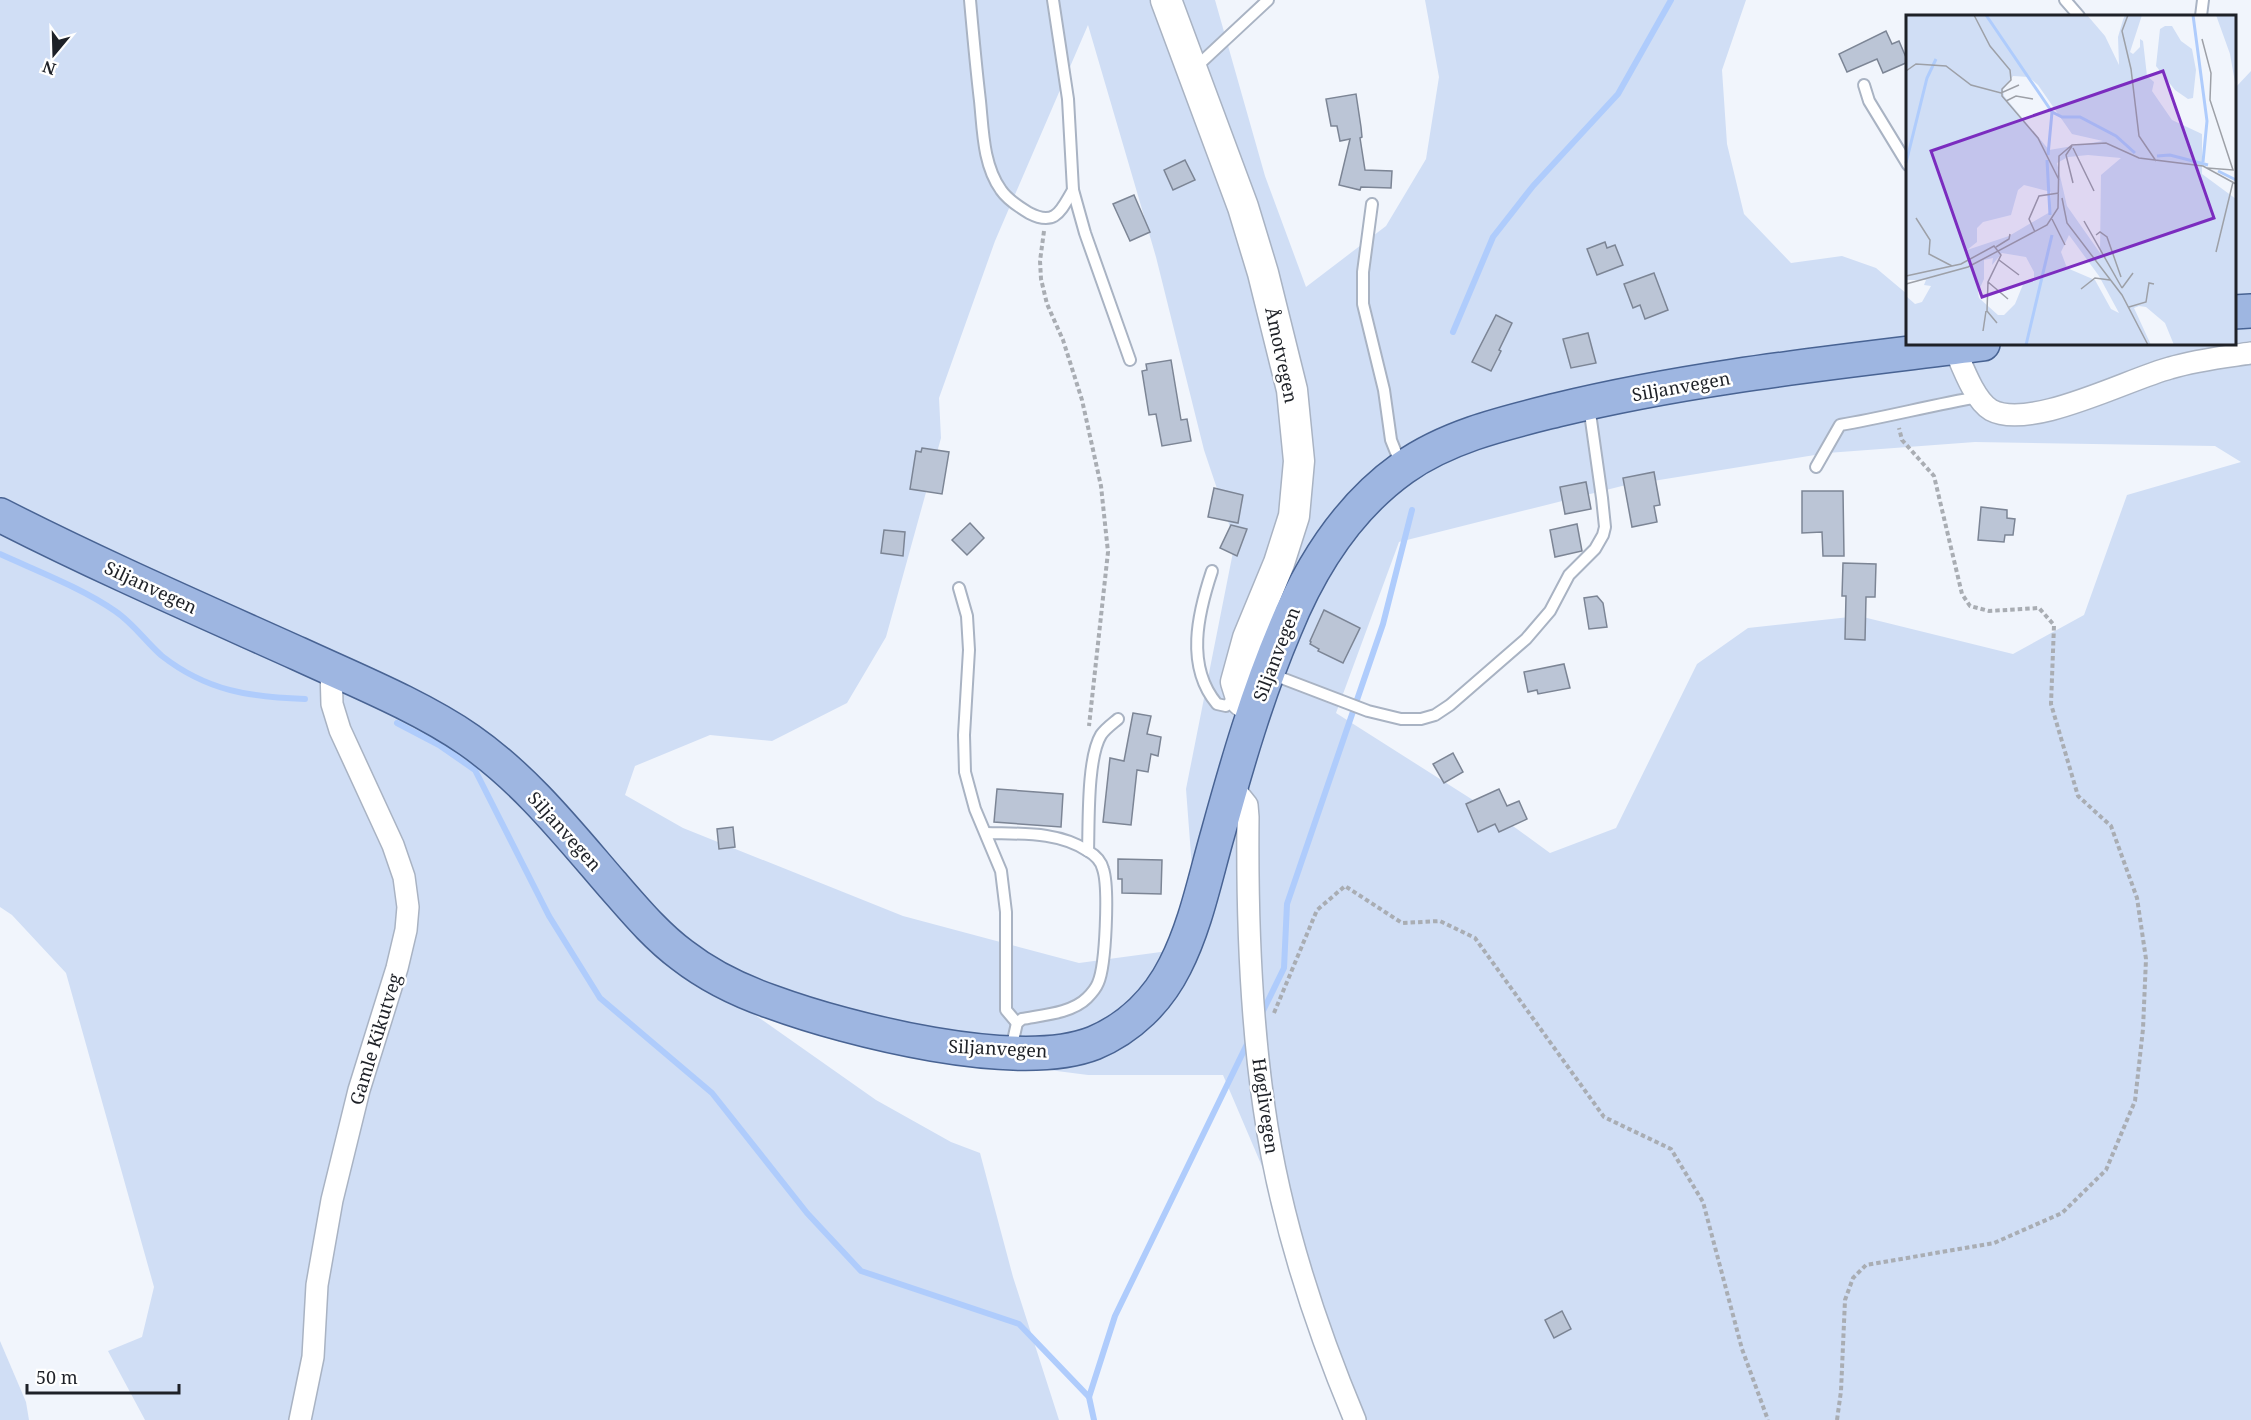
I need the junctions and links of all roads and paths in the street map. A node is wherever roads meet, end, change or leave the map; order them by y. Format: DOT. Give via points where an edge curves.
graph roads {
  1 [pos="970,0"];
  2 [pos="1053,0"];
  3 [pos="1166,0"];
  4 [pos="1268,0"];
  5 [pos="2066,0"];
  6 [pos="2203,0"];
  7 [pos="2078,15"];
  8 [pos="2201,15"];
  9 [pos="1193,70"];
  10 [pos="1864,85"];
  11 [pos="1906,162"];
  12 [pos="1074,190"];
  13 [pos="1372,204"];
  14 [pos="1044,218"];
  15 [pos="2251,311"];
  16 [pos="2236,312"];
  17 [pos="1964,345"];
  18 [pos="2251,352"];
  19 [pos="1130,360"];
  20 [pos="1978,397"];
  21 [pos="1588,403"];
  22 [pos="1895,415"];
  23 [pos="1816,467"];
  24 [pos="1403,468"];
  25 [pos="0,515"];
  26 [pos="1212,571"];
  27 [pos="959,588"];
  28 [pos="331,669"];
  29 [pos="1267,672"];
  30 [pos="1246,701"];
  31 [pos="1118,719"];
  32 [pos="1096,747"];
  33 [pos="1231,785"];
  34 [pos="986,833"];
  35 [pos="1088,851"];
  36 [pos="1014,1038"];
  37 [pos="1258,1049"];
  38 [pos="300,1420"];
  39 [pos="1355,1420"];
  40 [pos="1768,1420"];
  41 [pos="1837,1420"];
  1 -- 14 [label="lane" via="990,166 1005,195 1026,211"];
  2 -- 12 [label="lane" via="1068,99"];
  3 -- 9 [label="main road, Åmotvegen"];
  4 -- 9 [label="lane"];
  5 -- 7 [label="lane"];
  6 -- 8 [label="lane"];
  9 -- 30 [label="main road, Åmotvegen" via="1263,273 1290,379 1298,440 1294,516 1237,673 1236,682"];
  10 -- 11 [label="lane" via="1869,101"];
  12 -- 14 [label="lane" via="1059,213"];
  12 -- 19 [label="lane" via="1085,233"];
  13 -- 24 [label="lane" via="1363,304 1384,390 1391,440"];
  14 -- 32 [label="path" via="1041,279 1082,400 1101,486 1107,552 1089,726"];
  15 -- 16 [label="main road"];
  17 -- 20 [label="street, Siljanvegen" via="1967,378"];
  17 -- 21 [label="main road, Siljanvegen" via="1745,374"];
  18 -- 20 [label="street, Siljanvegen" via="2170,367 2024,415 1999,413"];
  20 -- 22 [label="lane"];
  21 -- 24 [label="main road, Siljanvegen" via="1472,434"];
  21 -- 29 [label="lane" via="1602,498 1603,535 1569,575 1550,611 1526,639 1450,705 1435,715 1401,719 1368,711"];
  22 -- 23 [label="lane" via="1840,425"];
  22 -- 41 [label="path" via="1902,440 1934,476 1962,594 1970,606 1989,611 2039,608 2054,625 2051,704 2078,796 2111,826 2137,898 2146,959 2143,1029 2135,1101 2106,1170 2062,1213 1994,1243 1866,1265 1853,1278 1845,1300 1842,1391"];
  24 -- 29 [label="main road, Siljanvegen" via="1361,504 1326,548 1296,601"];
  25 -- 28 [label="main road, Siljanvegen"];
  26 -- 30 [label="lane" via="1199,617 1196,650 1200,669 1216,704"];
  27 -- 34 [label="lane" via="967,616 969,650 965,772"];
  28 -- 36 [label="main road, Siljanvegen" via="439,721 485,752 539,800 654,931 709,974 770,1002 833,1022 940,1045"];
  28 -- 38 [label="street, Gamle Kikutveg" via="332,704 340,730 393,844 404,877 408,907 397,968 359,1090 332,1200 317,1285 313,1357"];
  29 -- 30 [label="main road, Siljanvegen"];
  30 -- 33 [label="main road, Siljanvegen"];
  31 -- 32 [label="lane" via="1102,734"];
  32 -- 35 [label="lane"];
  33 -- 36 [label="main road, Siljanvegen" via="1194,921 1175,968 1154,999 1129,1024 1092,1044 1051,1052"];
  33 -- 37 [label="street, Høglivegen" via="1247,805 1251,976"];
  34 -- 35 [label="lane" via="1036,834"];
  34 -- 36 [label="lane" via="1005,892 1006,1010"];
  35 -- 36 [label="lane" via="1102,866 1106,880 1103,966 1097,984 1086,999 1071,1008 1022,1019"];
  37 -- 39 [label="street, Høglivegen" via="1264,1106 1287,1219 1309,1299"];
  37 -- 40 [label="path" via="1317,910 1345,886 1402,923 1440,921 1474,938 1605,1117 1671,1149 1703,1202 1742,1349"];
}
